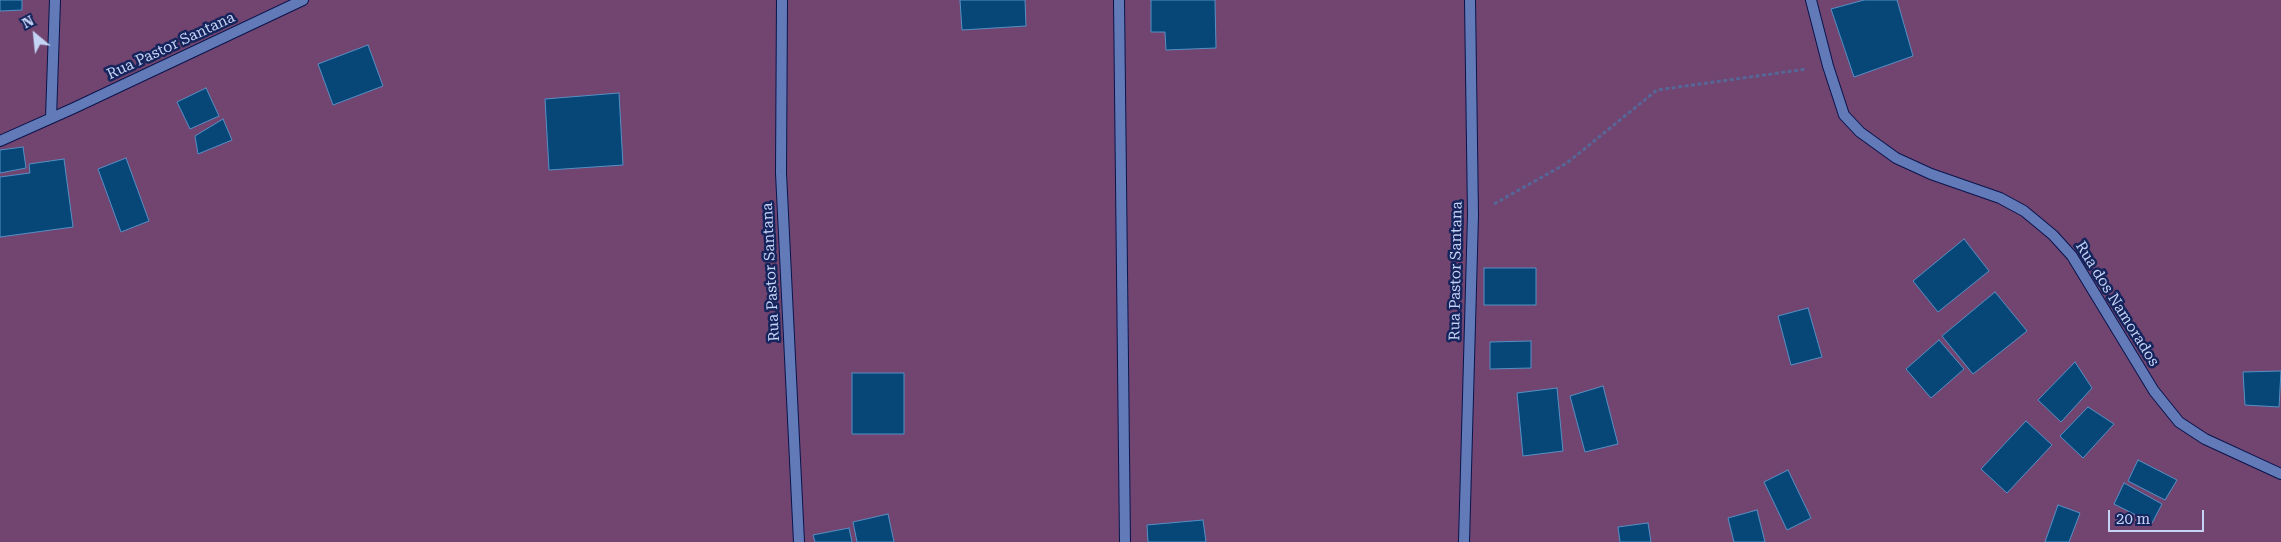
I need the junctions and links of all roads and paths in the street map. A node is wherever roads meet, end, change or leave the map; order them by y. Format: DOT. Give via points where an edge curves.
graph roads {
  1 [pos="55,0"];
  2 [pos="303,0"];
  3 [pos="782,0"];
  4 [pos="1119,0"];
  5 [pos="1470,0"];
  6 [pos="1811,0"];
  7 [pos="1828,66"];
  8 [pos="52,118"];
  9 [pos="0,140"];
  10 [pos="1473,215"];
  11 [pos="2281,474"];
  12 [pos="799,542"];
  13 [pos="1125,542"];
  14 [pos="1464,542"];
  1 -- 8 [label="street"];
  2 -- 8 [label="street, Rua Pastor Santana"];
  3 -- 12 [label="street, Rua Pastor Santana" via="781,173"];
  4 -- 13 [label="street"];
  5 -- 10 [label="street, Rua Pastor Santana"];
  6 -- 7 [label="street, Rua dos Namorados"];
  7 -- 10 [label="path" via="1657,90 1567,163"];
  7 -- 11 [label="street, Rua dos Namorados" via="1844,115 1860,132 1905,162 2000,198 2054,235 2072,256 2154,391 2178,422"];
  8 -- 9 [label="street, Rua Pastor Santana"];
  10 -- 14 [label="street, Rua Pastor Santana"];
}
